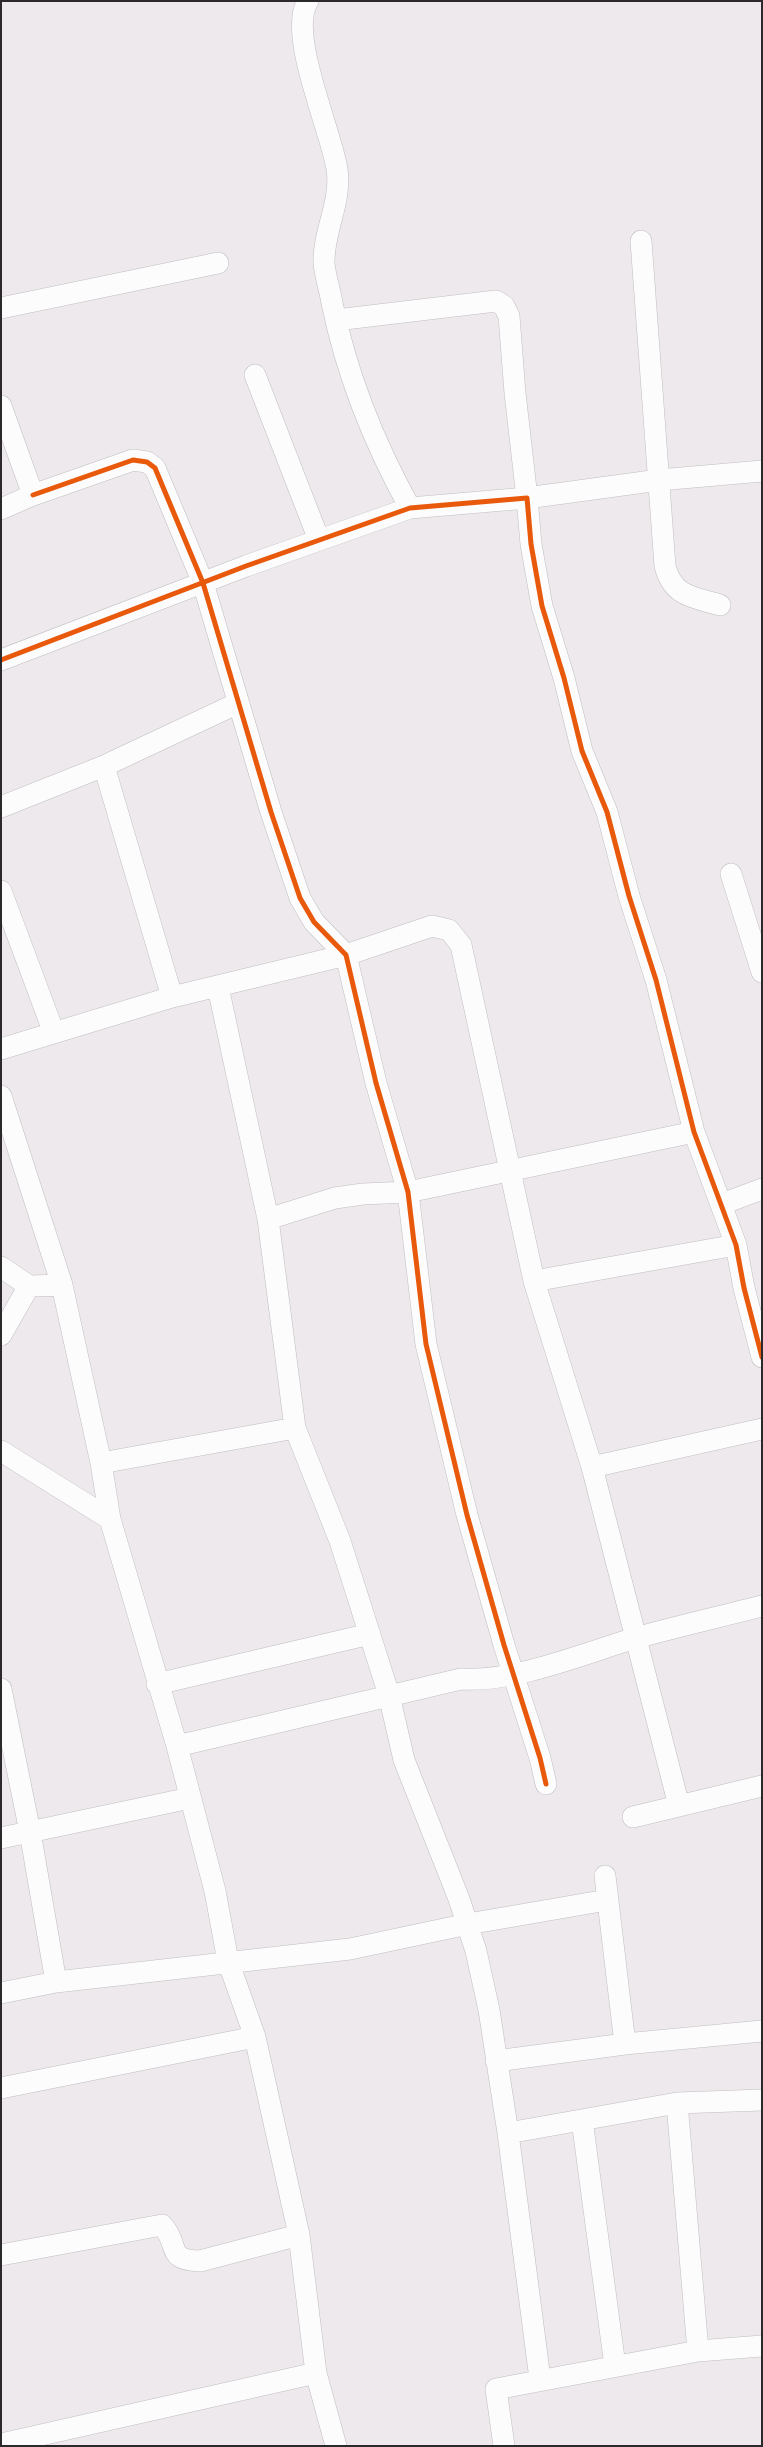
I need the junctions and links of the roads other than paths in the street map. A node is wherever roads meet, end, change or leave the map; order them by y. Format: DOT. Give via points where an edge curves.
graph roads {
  1 [pos="308,1"];
  2 [pos="641,241"];
  3 [pos="218,263"];
  4 [pos="1,308"];
  5 [pos="336,320"];
  6 [pos="255,375"];
  7 [pos="1,406"];
  8 [pos="762,471"];
  9 [pos="659,480"];
  10 [pos="33,495"];
  11 [pos="528,498"];
  12 [pos="410,508"];
  13 [pos="1,509"];
  14 [pos="319,540"];
  15 [pos="203,583"];
  16 [pos="720,605"];
  17 [pos="1,660"];
  18 [pos="238,703"];
  19 [pos="104,766"];
  20 [pos="1,807"];
  21 [pos="731,874"];
  22 [pos="1,891"];
  23 [pos="346,955"];
  24 [pos="762,972"];
  25 [pos="218,987"];
  26 [pos="172,997"];
  27 [pos="54,1033"];
  28 [pos="1,1049"];
  29 [pos="1,1096"];
  30 [pos="694,1132"];
  31 [pos="511,1170"];
  32 [pos="762,1190"];
  33 [pos="408,1192"];
  34 [pos="722,1204"];
  35 [pos="268,1219"];
  36 [pos="736,1245"];
  37 [pos="1,1267"];
  38 [pos="534,1281"];
  39 [pos="62,1285"];
  40 [pos="29,1286"];
  41 [pos="1,1335"];
  42 [pos="762,1357"];
  43 [pos="295,1428"];
  44 [pos="762,1430"];
  45 [pos="1,1451"];
  46 [pos="101,1462"];
  47 [pos="592,1467"];
  48 [pos="110,1519"];
  49 [pos="762,1606"];
  50 [pos="370,1634"];
  51 [pos="636,1638"];
  52 [pos="515,1674"];
  53 [pos="157,1684"];
  54 [pos="1,1690"];
  55 [pos="389,1695"];
  56 [pos="177,1746"];
  57 [pos="546,1784"];
  58 [pos="762,1786"];
  59 [pos="190,1798"];
  60 [pos="679,1806"];
  61 [pos="632,1817"];
  62 [pos="30,1832"];
  63 [pos="1,1838"];
  64 [pos="606,1876"];
  65 [pos="607,1900"];
  66 [pos="468,1924"];
  67 [pos="228,1961"];
  68 [pos="56,1982"];
  69 [pos="1,1993"];
  70 [pos="762,2031"];
  71 [pos="256,2036"];
  72 [pos="625,2044"];
  73 [pos="496,2061"];
  74 [pos="1,2088"];
  75 [pos="762,2100"];
  76 [pos="677,2103"];
  77 [pos="582,2120"];
  78 [pos="508,2133"];
  79 [pos="299,2235"];
  80 [pos="1,2255"];
  81 [pos="762,2346"];
  82 [pos="698,2352"];
  83 [pos="615,2366"];
  84 [pos="316,2373"];
  85 [pos="540,2379"];
  86 [pos="1,2444"];
  87 [pos="336,2446"];
  88 [pos="504,2446"];
  1 -- 5 [label="street" via="302,18 303,44 337,171 336,199 324,264"];
  2 -- 9 [label="street"];
  3 -- 4 [label="street"];
  5 -- 11 [label="street" via="496,301 504,306 509,316"];
  5 -- 12 [label="street" via="348,368 369,427"];
  6 -- 14 [label="street"];
  7 -- 10 [label="street"];
  8 -- 9 [label="street"];
  9 -- 11 [label="street"];
  9 -- 16 [label="street" via="665,566 669,581 684,594"];
  10 -- 13 [label="street"];
  10 -- 15 [label="street" via="133,460 147,462 156,468"];
  11 -- 12 [label="street"];
  11 -- 30 [label="street" via="531,544 542,606 582,751 607,812 656,980"];
  12 -- 14 [label="street"];
  14 -- 15 [label="street"];
  15 -- 17 [label="street"];
  15 -- 18 [label="street"];
  18 -- 19 [label="street"];
  18 -- 23 [label="street" via="300,898 314,922"];
  19 -- 20 [label="street"];
  19 -- 26 [label="street"];
  21 -- 24 [label="street"];
  22 -- 27 [label="street"];
  23 -- 25 [label="street"];
  23 -- 31 [label="street" via="432,926 449,930 461,945"];
  23 -- 33 [label="street" via="376,1083"];
  25 -- 26 [label="street"];
  25 -- 35 [label="street"];
  26 -- 27 [label="street"];
  27 -- 28 [label="street"];
  29 -- 39 [label="street"];
  30 -- 31 [label="street"];
  30 -- 34 [label="street"];
  31 -- 33 [label="street"];
  31 -- 38 [label="street"];
  32 -- 34 [label="street"];
  33 -- 35 [label="street" via="335,1198"];
  33 -- 52 [label="street" via="426,1344 467,1514"];
  34 -- 36 [label="street"];
  35 -- 43 [label="street"];
  36 -- 38 [label="street"];
  36 -- 42 [label="street"];
  37 -- 40 [label="street"];
  38 -- 47 [label="street"];
  39 -- 40 [label="street"];
  39 -- 46 [label="street"];
  40 -- 41 [label="street"];
  43 -- 46 [label="street"];
  43 -- 50 [label="street" via="340,1542"];
  44 -- 47 [label="street"];
  45 -- 48 [label="street"];
  46 -- 48 [label="street"];
  47 -- 51 [label="street"];
  48 -- 53 [label="street"];
  49 -- 51 [label="street"];
  50 -- 53 [label="street"];
  50 -- 55 [label="street"];
  51 -- 52 [label="street"];
  51 -- 60 [label="street"];
  52 -- 55 [label="street" via="479,1681 461,1679"];
  52 -- 57 [label="street"];
  53 -- 56 [label="street"];
  54 -- 62 [label="street"];
  55 -- 56 [label="street"];
  55 -- 66 [label="street" via="404,1760"];
  56 -- 59 [label="street"];
  58 -- 60 [label="street"];
  59 -- 62 [label="street"];
  59 -- 67 [label="street"];
  60 -- 61 [label="street"];
  62 -- 63 [label="street"];
  62 -- 68 [label="street"];
  64 -- 65 [label="street"];
  65 -- 66 [label="street"];
  65 -- 72 [label="street"];
  66 -- 67 [label="street" via="350,1949"];
  66 -- 73 [label="street" via="489,2010"];
  67 -- 68 [label="street"];
  67 -- 71 [label="street"];
  68 -- 69 [label="street"];
  70 -- 72 [label="street"];
  71 -- 74 [label="street"];
  71 -- 79 [label="street"];
  72 -- 73 [label="street"];
  73 -- 78 [label="street"];
  75 -- 76 [label="street"];
  76 -- 77 [label="street"];
  76 -- 82 [label="street"];
  77 -- 78 [label="street"];
  77 -- 83 [label="street"];
  78 -- 85 [label="street"];
  79 -- 80 [label="street" via="200,2261 184,2261 175,2254 170,2233 162,2225"];
  79 -- 84 [label="street"];
  81 -- 82 [label="street"];
  82 -- 83 [label="street"];
  83 -- 85 [label="street"];
  84 -- 86 [label="street"];
  84 -- 87 [label="street"];
  85 -- 88 [label="street" via="496,2389"];
}
